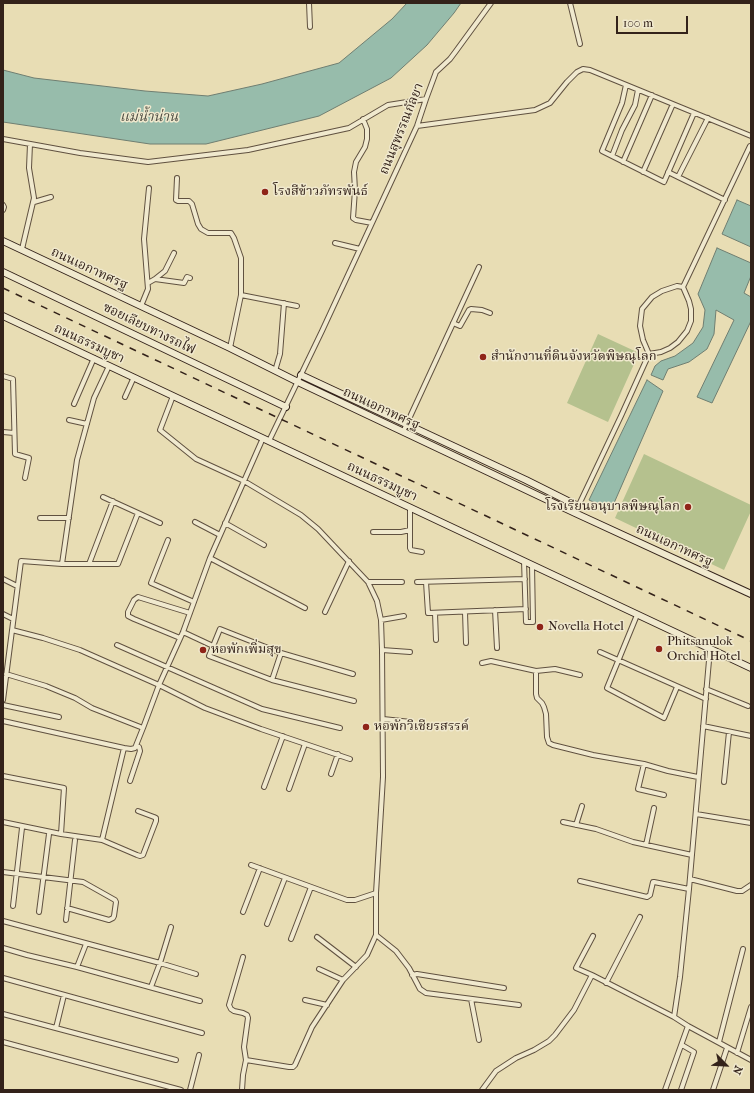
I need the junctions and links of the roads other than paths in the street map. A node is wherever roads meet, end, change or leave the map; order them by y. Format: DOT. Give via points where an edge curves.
graph roads {
  1 [pos="309,3"];
  2 [pos="490,3"];
  3 [pos="570,3"];
  4 [pos="310,28"];
  5 [pos="580,44"];
  6 [pos="626,85"];
  7 [pos="638,90"];
  8 [pos="652,95"];
  9 [pos="426,99"];
  10 [pos="673,104"];
  11 [pos="694,112"];
  12 [pos="708,118"];
  13 [pos="363,119"];
  14 [pos="417,126"];
  15 [pos="751,136"];
  16 [pos="3,139"];
  17 [pos="30,144"];
  18 [pos="751,145"];
  19 [pos="612,156"];
  20 [pos="623,162"];
  21 [pos="643,172"];
  22 [pos="668,172"];
  23 [pos="678,177"];
  24 [pos="177,178"];
  25 [pos="149,188"];
  26 [pos="51,197"];
  27 [pos="725,200"];
  28 [pos="34,202"];
  29 [pos="3,205"];
  30 [pos="3,210"];
  31 [pos="372,223"];
  32 [pos="3,240"];
  33 [pos="335,243"];
  34 [pos="22,249"];
  35 [pos="360,249"];
  36 [pos="174,253"];
  37 [pos="479,267"];
  38 [pos="3,272"];
  39 [pos="190,278"];
  40 [pos="155,279"];
  41 [pos="148,283"];
  42 [pos="683,287"];
  43 [pos="241,295"];
  44 [pos="284,303"];
  45 [pos="141,306"];
  46 [pos="297,306"];
  47 [pos="490,313"];
  48 [pos="3,316"];
  49 [pos="453,323"];
  50 [pos="230,348"];
  51 [pos="649,354"];
  52 [pos="94,358"];
  53 [pos="109,366"];
  54 [pos="275,371"];
  55 [pos="301,375"];
  56 [pos="3,376"];
  57 [pos="134,377"];
  58 [pos="298,382"];
  59 [pos="173,396"];
  60 [pos="125,397"];
  61 [pos="74,404"];
  62 [pos="286,407"];
  63 [pos="69,420"];
  64 [pos="87,424"];
  65 [pos="407,424"];
  66 [pos="3,432"];
  67 [pos="403,432"];
  68 [pos="14,433"];
  69 [pos="263,438"];
  70 [pos="269,441"];
  71 [pos="25,478"];
  72 [pos="244,481"];
  73 [pos="104,497"];
  74 [pos="113,501"];
  75 [pos="578,506"];
  76 [pos="410,507"];
  77 [pos="138,513"];
  78 [pos="575,513"];
  79 [pos="40,518"];
  80 [pos="69,518"];
  81 [pos="195,522"];
  82 [pos="160,523"];
  83 [pos="225,523"];
  84 [pos="410,530"];
  85 [pos="372,532"];
  86 [pos="220,535"];
  87 [pos="168,540"];
  88 [pos="264,545"];
  89 [pos="422,552"];
  90 [pos="210,558"];
  91 [pos="349,561"];
  92 [pos="524,561"];
  93 [pos="62,564"];
  94 [pos="88,564"];
  95 [pos="532,565"];
  96 [pos="3,579"];
  97 [pos="525,579"];
  98 [pos="368,582"];
  99 [pos="402,582"];
  100 [pos="417,582"];
  101 [pos="426,582"];
  102 [pos="17,586"];
  103 [pos="751,594"];
  104 [pos="194,602"];
  105 [pos="306,608"];
  106 [pos="526,609"];
  107 [pos="495,610"];
  108 [pos="325,612"];
  109 [pos="465,612"];
  110 [pos="190,613"];
  111 [pos="435,613"];
  112 [pos="3,614"];
  113 [pos="637,614"];
  114 [pos="404,616"];
  115 [pos="13,619"];
  116 [pos="381,620"];
  117 [pos="12,630"];
  118 [pos="182,632"];
  119 [pos="180,638"];
  120 [pos="436,640"];
  121 [pos="466,643"];
  122 [pos="117,645"];
  123 [pos="213,646"];
  124 [pos="497,648"];
  125 [pos="710,649"];
  126 [pos="382,650"];
  127 [pos="410,652"];
  128 [pos="600,652"];
  129 [pos="282,653"];
  130 [pos="618,660"];
  131 [pos="482,663"];
  132 [pos="168,668"];
  133 [pos="751,668"];
  134 [pos="536,670"];
  135 [pos="6,674"];
  136 [pos="353,674"];
  137 [pos="580,675"];
  138 [pos="272,680"];
  139 [pos="159,685"];
  140 [pos="677,687"];
  141 [pos="706,690"];
  142 [pos="706,699"];
  143 [pos="3,700"];
  144 [pos="354,701"];
  145 [pos="3,704"];
  146 [pos="748,706"];
  147 [pos="59,717"];
  148 [pos="383,719"];
  149 [pos="3,721"];
  150 [pos="412,722"];
  151 [pos="703,726"];
  152 [pos="144,728"];
  153 [pos="340,728"];
  154 [pos="729,732"];
  155 [pos="283,736"];
  156 [pos="751,736"];
  157 [pos="305,744"];
  158 [pos="136,746"];
  159 [pos="124,748"];
  160 [pos="338,754"];
  161 [pos="350,758"];
  162 [pos="644,764"];
  163 [pos="331,774"];
  164 [pos="3,776"];
  165 [pos="698,777"];
  166 [pos="130,781"];
  167 [pos="724,782"];
  168 [pos="264,787"];
  169 [pos="289,789"];
  170 [pos="664,795"];
  171 [pos="582,806"];
  172 [pos="654,808"];
  173 [pos="138,811"];
  174 [pos="696,814"];
  175 [pos="3,822"];
  176 [pos="563,822"];
  177 [pos="751,823"];
  178 [pos="576,825"];
  179 [pos="22,828"];
  180 [pos="49,834"];
  181 [pos="61,834"];
  182 [pos="75,840"];
  183 [pos="102,840"];
  184 [pos="646,845"];
  185 [pos="692,855"];
  186 [pos="251,865"];
  187 [pos="260,868"];
  188 [pos="3,872"];
  189 [pos="17,873"];
  190 [pos="44,877"];
  191 [pos="285,878"];
  192 [pos="690,879"];
  193 [pos="70,880"];
  194 [pos="580,881"];
  195 [pos="751,886"];
  196 [pos="311,887"];
  197 [pos="689,889"];
  198 [pos="376,893"];
  199 [pos="13,906"];
  200 [pos="67,908"];
  201 [pos="39,912"];
  202 [pos="243,912"];
  203 [pos="640,917"];
  204 [pos="66,920"];
  205 [pos="3,921"];
  206 [pos="267,924"];
  207 [pos="171,927"];
  208 [pos="376,935"];
  209 [pos="593,936"];
  210 [pos="317,937"];
  211 [pos="291,939"];
  212 [pos="86,944"];
  213 [pos="3,948"];
  214 [pos="743,949"];
  215 [pos="243,957"];
  216 [pos="160,963"];
  217 [pos="78,967"];
  218 [pos="356,967"];
  219 [pos="319,969"];
  220 [pos="196,974"];
  221 [pos="412,975"];
  222 [pos="592,975"];
  223 [pos="3,978"];
  224 [pos="343,980"];
  225 [pos="606,983"];
  226 [pos="152,987"];
  227 [pos="504,988"];
  228 [pos="64,995"];
  229 [pos="471,999"];
  230 [pos="305,1000"];
  231 [pos="200,1001"];
  232 [pos="327,1005"];
  233 [pos="519,1006"];
  234 [pos="751,1007"];
  235 [pos="3,1014"];
  236 [pos="674,1017"];
  237 [pos="688,1026"];
  238 [pos="56,1028"];
  239 [pos="202,1033"];
  240 [pos="479,1040"];
  241 [pos="3,1042"];
  242 [pos="719,1042"];
  243 [pos="682,1045"];
  244 [pos="727,1048"];
  245 [pos="737,1053"];
  246 [pos="199,1054"];
  247 [pos="176,1060"];
  248 [pos="246,1060"];
  249 [pos="751,1060"];
  250 [pos="181,1090"];
  251 [pos="190,1090"];
  252 [pos="242,1090"];
  253 [pos="482,1090"];
  254 [pos="665,1090"];
  255 [pos="681,1090"];
  256 [pos="713,1090"];
  1 -- 4 [label="street"];
  2 -- 9 [label="street, ถนนสุพรรณกัลยา" via="453,55 436,72"];
  3 -- 5 [label="street"];
  6 -- 7 [label="street"];
  6 -- 14 [label="street" via="583,69 567,82 550,102 534,110"];
  6 -- 19 [label="street" via="622,103 602,151"];
  7 -- 8 [label="street"];
  7 -- 19 [label="street" via="635,105"];
  8 -- 10 [label="street"];
  8 -- 20 [label="street"];
  9 -- 13 [label="street" via="388,105"];
  9 -- 14 [label="street, ถนนสุพรรณกัลยา"];
  10 -- 11 [label="street"];
  10 -- 21 [label="street"];
  11 -- 12 [label="street"];
  11 -- 22 [label="street"];
  12 -- 15 [label="street"];
  12 -- 23 [label="street"];
  13 -- 17 [label="street" via="349,128 248,150 148,162"];
  13 -- 31 [label="street" via="367,139 354,172 353,218"];
  14 -- 31 [label="street, ถนนสุพรรณกัลยา"];
  16 -- 17 [label="street"];
  17 -- 28 [label="street" via="29,168"];
  18 -- 27 [label="street"];
  19 -- 20 [label="street"];
  20 -- 21 [label="street"];
  21 -- 22 [label="street" via="664,182"];
  22 -- 23 [label="street"];
  23 -- 27 [label="street"];
  24 -- 43 [label="street" via="176,200 189,201 192,204 201,229 208,233 230,233 234,238 241,258"];
  25 -- 41 [label="street" via="144,239"];
  26 -- 28 [label="street"];
  27 -- 42 [label="street"];
  28 -- 34 [label="street"];
  29 -- 30 [label="street"];
  31 -- 35 [label="street, ถนนสุพรรณกัลยา"];
  32 -- 34 [label="main road, ถนนเอกาทศรฐ"];
  33 -- 35 [label="street"];
  34 -- 45 [label="main road, ถนนเอกาทศรฐ"];
  35 -- 55 [label="street, ถนนสุพรรณกัลยา"];
  36 -- 40 [label="street" via="165,271"];
  37 -- 49 [label="street"];
  38 -- 62 [label="main road, ซอยเลียบทางรถไฟ"];
  39 -- 40 [label="street" via="184,282"];
  40 -- 41 [label="street"];
  41 -- 45 [label="street"];
  42 -- 51 [label="street" via="692,316 688,331 670,348"];
  42 -- 51 [label="street" via="677,286 662,291 652,297 642,309 640,326"];
  43 -- 44 [label="street"];
  43 -- 50 [label="street"];
  44 -- 46 [label="street"];
  44 -- 54 [label="street" via="280,354"];
  45 -- 50 [label="main road, ถนนเอกาทศรฐ"];
  47 -- 49 [label="street" via="471,309 460,326"];
  48 -- 52 [label="main road, ถนนธรรมบูชา"];
  49 -- 65 [label="street"];
  50 -- 54 [label="main road, ถนนเอกาทศรฐ"];
  51 -- 75 [label="street"];
  52 -- 53 [label="main road, ถนนธรรมบูชา"];
  52 -- 61 [label="street"];
  53 -- 57 [label="main road, ถนนธรรมบูชา"];
  53 -- 64 [label="street" via="94,398"];
  54 -- 58 [label="main road, ถนนเอกาทศรฐ"];
  55 -- 58 [label="street, ถนนสุพรรณกัลยา"];
  55 -- 65 [label="main road"];
  56 -- 68 [label="street" via="13,379"];
  57 -- 59 [label="main road, ถนนธรรมบูชา"];
  57 -- 60 [label="street"];
  58 -- 62 [label="street, ถนนสุพรรณกัลยา"];
  58 -- 67 [label="main road, ถนนเอกาทศรฐ"];
  59 -- 69 [label="main road, ถนนธรรมบูชา"];
  59 -- 72 [label="street" via="160,430 196,459"];
  62 -- 70 [label="street, ถนนสุพรรณกัลยา"];
  63 -- 64 [label="street"];
  64 -- 80 [label="street" via="77,460"];
  65 -- 67 [label="street"];
  65 -- 75 [label="main road"];
  66 -- 68 [label="street"];
  67 -- 78 [label="main road, ถนนเอกาทศรฐ"];
  68 -- 71 [label="street" via="15,454 29,458"];
  69 -- 70 [label="main road, ถนนธรรมบูชา"];
  69 -- 72 [label="street"];
  70 -- 76 [label="main road, ถนนธรรมบูชา"];
  72 -- 83 [label="street"];
  72 -- 91 [label="street" via="301,515"];
  73 -- 74 [label="street"];
  74 -- 77 [label="street"];
  74 -- 94 [label="street"];
  75 -- 78 [label="street"];
  76 -- 84 [label="street"];
  76 -- 92 [label="main road, ถนนธรรมบูชา"];
  77 -- 82 [label="street"];
  77 -- 94 [label="street" via="118,564"];
  78 -- 103 [label="main road, ถนนเอกาทศรฐ"];
  79 -- 80 [label="street"];
  80 -- 93 [label="street"];
  81 -- 86 [label="street"];
  83 -- 86 [label="street"];
  83 -- 88 [label="street"];
  84 -- 85 [label="street"];
  84 -- 89 [label="street" via="410,549"];
  86 -- 90 [label="street"];
  87 -- 104 [label="street" via="151,583"];
  90 -- 104 [label="street"];
  90 -- 105 [label="street"];
  91 -- 98 [label="street"];
  91 -- 108 [label="street"];
  92 -- 95 [label="main road, ถนนธรรมบูชา"];
  92 -- 97 [label="street"];
  93 -- 94 [label="street"];
  93 -- 102 [label="street" via="21,561"];
  95 -- 106 [label="street" via="533,622 526,622"];
  95 -- 113 [label="main road, ถนนธรรมบูชา"];
  96 -- 102 [label="street"];
  97 -- 101 [label="street"];
  97 -- 106 [label="street"];
  98 -- 99 [label="street"];
  98 -- 116 [label="street" via="377,601"];
  100 -- 101 [label="street"];
  101 -- 111 [label="street" via="428,613"];
  102 -- 115 [label="street"];
  104 -- 110 [label="street"];
  106 -- 107 [label="street"];
  107 -- 109 [label="street"];
  107 -- 124 [label="street"];
  109 -- 111 [label="street"];
  109 -- 121 [label="street"];
  110 -- 118 [label="street"];
  110 -- 119 [label="street" via="138,597 128,612 128,616"];
  111 -- 120 [label="street"];
  112 -- 115 [label="street"];
  113 -- 125 [label="main road, ถนนธรรมบูชา"];
  113 -- 130 [label="street"];
  114 -- 116 [label="street"];
  115 -- 117 [label="street"];
  116 -- 126 [label="street"];
  117 -- 135 [label="street"];
  117 -- 139 [label="street" via="80,650"];
  118 -- 119 [label="street"];
  118 -- 123 [label="street"];
  119 -- 132 [label="street"];
  122 -- 132 [label="street"];
  123 -- 129 [label="street" via="220,630"];
  123 -- 138 [label="street" via="209,656"];
  125 -- 133 [label="main road, ถนนธรรมบูชา"];
  125 -- 141 [label="street"];
  126 -- 127 [label="street"];
  126 -- 148 [label="street"];
  128 -- 130 [label="street"];
  129 -- 136 [label="street"];
  129 -- 138 [label="street"];
  130 -- 140 [label="street"];
  130 -- 140 [label="street" via="607,688 664,718"];
  131 -- 134 [label="street" via="491,661"];
  132 -- 139 [label="street"];
  132 -- 153 [label="street" via="262,709"];
  134 -- 137 [label="street" via="555,669"];
  134 -- 162 [label="street" via="536,694 546,714 549,743 593,755"];
  135 -- 143 [label="street"];
  135 -- 152 [label="street" via="46,686 92,708"];
  138 -- 144 [label="street"];
  139 -- 152 [label="street"];
  139 -- 155 [label="street" via="205,708"];
  140 -- 142 [label="street"];
  141 -- 142 [label="street"];
  141 -- 146 [label="street"];
  142 -- 151 [label="street"];
  145 -- 147 [label="street"];
  148 -- 150 [label="street"];
  148 -- 198 [label="street" via="383,777"];
  149 -- 159 [label="street"];
  151 -- 154 [label="street"];
  151 -- 165 [label="street"];
  152 -- 158 [label="street"];
  154 -- 156 [label="street"];
  154 -- 167 [label="street"];
  155 -- 157 [label="street"];
  155 -- 168 [label="street"];
  157 -- 160 [label="street"];
  157 -- 169 [label="street"];
  158 -- 159 [label="street" via="131,749"];
  158 -- 166 [label="street" via="140,751"];
  159 -- 183 [label="street"];
  160 -- 161 [label="street"];
  160 -- 163 [label="street"];
  162 -- 165 [label="street"];
  162 -- 170 [label="street" via="638,789"];
  164 -- 181 [label="street" via="64,788"];
  165 -- 174 [label="street"];
  171 -- 178 [label="street"];
  172 -- 184 [label="street"];
  173 -- 183 [label="street" via="156,818 143,854 137,855"];
  174 -- 177 [label="street"];
  174 -- 185 [label="street"];
  175 -- 181 [label="street"];
  176 -- 178 [label="street"];
  178 -- 184 [label="street"];
  179 -- 189 [label="street"];
  180 -- 190 [label="street"];
  181 -- 183 [label="street"];
  182 -- 193 [label="street"];
  184 -- 185 [label="street"];
  185 -- 192 [label="street"];
  186 -- 187 [label="street"];
  187 -- 191 [label="street"];
  187 -- 202 [label="street"];
  188 -- 189 [label="street"];
  189 -- 190 [label="street"];
  189 -- 199 [label="street"];
  190 -- 193 [label="street"];
  190 -- 201 [label="street"];
  191 -- 196 [label="street"];
  191 -- 206 [label="street"];
  192 -- 195 [label="street" via="737,892"];
  192 -- 197 [label="street"];
  193 -- 200 [label="street"];
  193 -- 200 [label="street" via="83,882 115,900 116,904 114,916 109,920"];
  194 -- 197 [label="street" via="647,897 650,895 652,882"];
  196 -- 198 [label="street" via="347,900 356,900"];
  196 -- 211 [label="street"];
  197 -- 236 [label="street"];
  198 -- 208 [label="street"];
  200 -- 204 [label="street"];
  203 -- 225 [label="street"];
  205 -- 212 [label="street"];
  207 -- 216 [label="street"];
  208 -- 218 [label="street" via="367,956"];
  208 -- 221 [label="street" via="396,951"];
  209 -- 222 [label="street" via="576,968"];
  210 -- 218 [label="street"];
  212 -- 216 [label="street"];
  212 -- 217 [label="street"];
  213 -- 217 [label="street"];
  214 -- 242 [label="street"];
  215 -- 248 [label="street" via="230,1005 231,1009 244,1013 248,1018 244,1047"];
  216 -- 220 [label="street"];
  216 -- 226 [label="street"];
  217 -- 226 [label="street"];
  218 -- 224 [label="street"];
  219 -- 224 [label="street"];
  221 -- 227 [label="street"];
  221 -- 229 [label="street" via="420,989 426,993"];
  222 -- 225 [label="street"];
  222 -- 253 [label="street" via="574,1010 555,1035 496,1071"];
  223 -- 228 [label="street"];
  224 -- 232 [label="street"];
  225 -- 236 [label="street"];
  226 -- 231 [label="street"];
  228 -- 238 [label="street"];
  228 -- 239 [label="street"];
  229 -- 233 [label="street"];
  229 -- 240 [label="street"];
  230 -- 232 [label="street"];
  232 -- 248 [label="street" via="312,1027 293,1067"];
  234 -- 245 [label="street"];
  235 -- 238 [label="street"];
  236 -- 237 [label="street"];
  237 -- 242 [label="street"];
  237 -- 243 [label="street"];
  238 -- 247 [label="street"];
  241 -- 250 [label="street"];
  242 -- 244 [label="street"];
  243 -- 254 [label="street"];
  243 -- 255 [label="street" via="694,1052"];
  244 -- 245 [label="street"];
  244 -- 256 [label="street"];
  245 -- 249 [label="street"];
  246 -- 251 [label="street"];
  248 -- 252 [label="street"];
}
